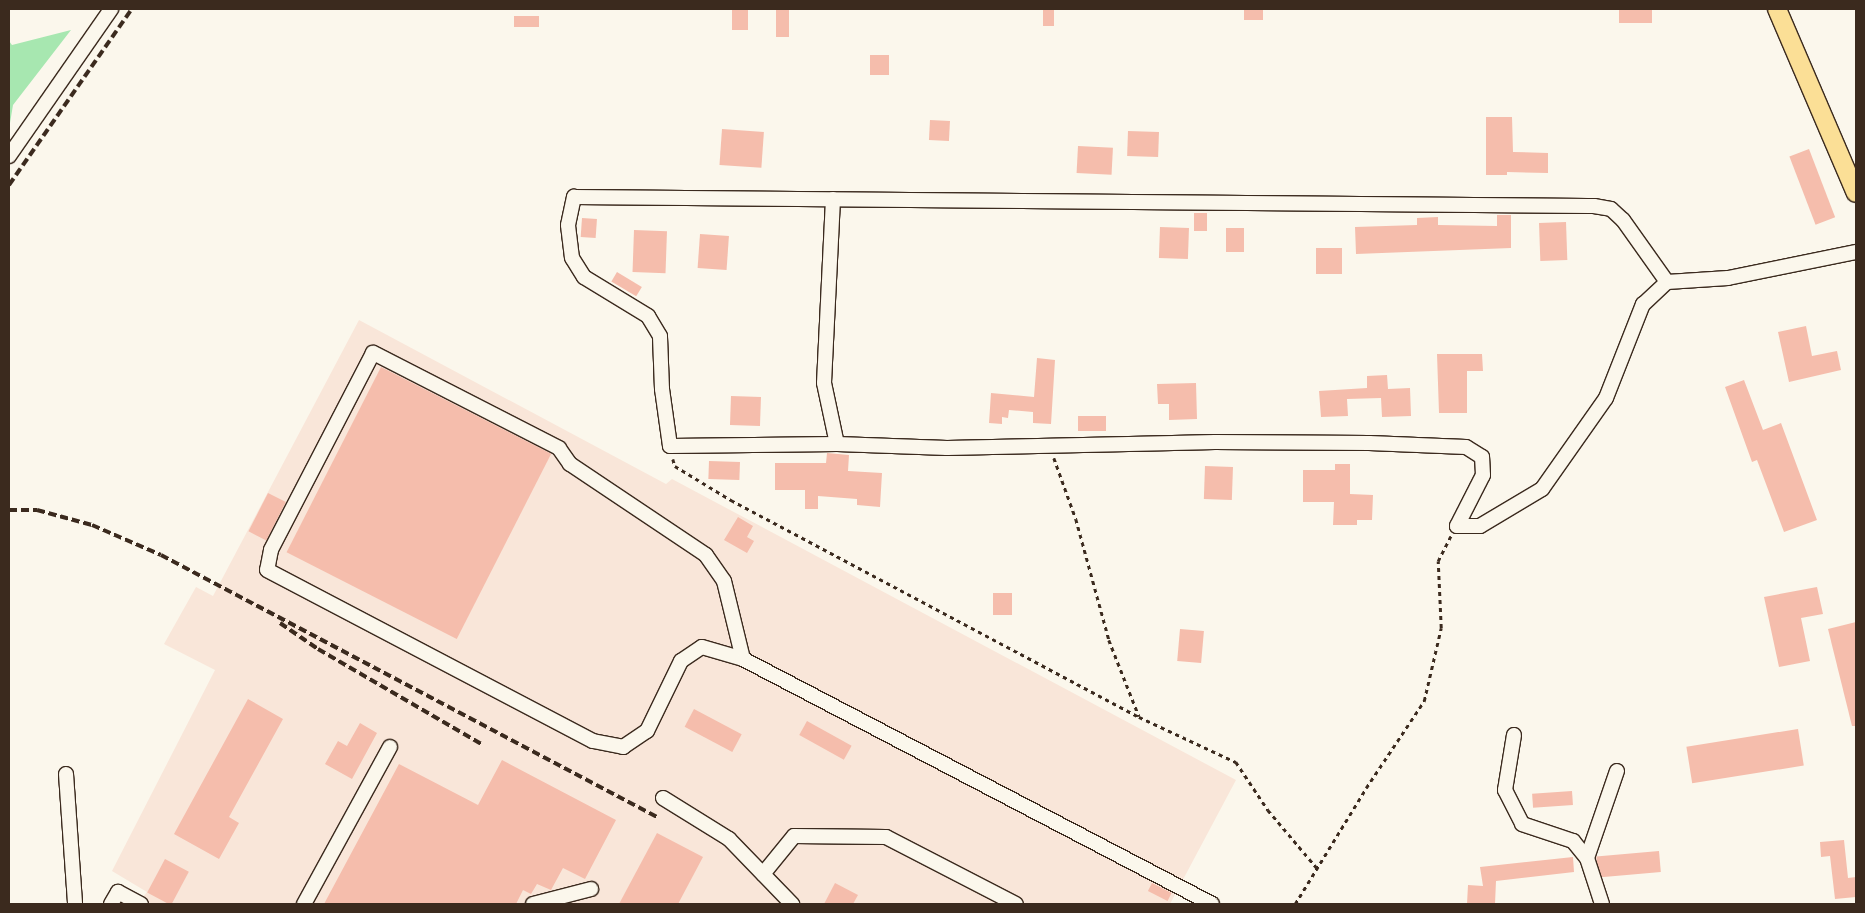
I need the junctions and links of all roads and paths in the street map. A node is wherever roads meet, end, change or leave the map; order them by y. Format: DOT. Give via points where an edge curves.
graph roads {
  1 [pos="111,9"];
  2 [pos="1777,9"];
  3 [pos="9,156"];
  4 [pos="1851,166"];
  5 [pos="1856,192"];
  6 [pos="833,199"];
  7 [pos="1856,252"];
  8 [pos="1667,282"];
  9 [pos="837,444"];
  10 [pos="1049,444"];
  11 [pos="670,446"];
  12 [pos="1457,526"];
  13 [pos="744,659"];
  14 [pos="1139,717"];
  15 [pos="1514,735"];
  16 [pos="390,747"];
  17 [pos="1617,770"];
  18 [pos="66,774"];
  19 [pos="663,798"];
  20 [pos="1587,858"];
  21 [pos="1317,868"];
  22 [pos="763,874"];
  23 [pos="591,889"];
  24 [pos="115,898"];
  25 [pos="75,904"];
  26 [pos="141,904"];
  27 [pos="304,904"];
  28 [pos="533,904"];
  29 [pos="792,904"];
  30 [pos="1016,904"];
  31 [pos="1212,904"];
  32 [pos="1295,904"];
  33 [pos="1602,904"];
  1 -- 3 [label="street"];
  2 -- 4 [label="main road"];
  4 -- 5 [label="main road"];
  6 -- 8 [label="street" via="1594,206 1611,209 1623,220"];
  6 -- 9 [label="street" via="824,383"];
  6 -- 11 [label="street" via="574,197 568,226 572,258 584,277 648,316 660,336 662,389"];
  7 -- 8 [label="street" via="1728,278"];
  8 -- 12 [label="street" via="1643,304 1606,398 1542,489 1480,526"];
  9 -- 10 [label="street" via="946,448"];
  9 -- 11 [label="street"];
  10 -- 12 [label="street" via="1369,442 1466,447 1482,457 1483,475"];
  10 -- 14 [label="path" via="1076,519 1109,640"];
  11 -- 14 [label="path" via="675,466 731,500"];
  12 -- 21 [label="path" via="1438,561 1442,628 1424,701"];
  13 -- 13 [label="street" via="724,581 706,555 570,464 559,448 372,353 270,550 267,570 593,741 623,747 647,730 681,661 702,647"];
  13 -- 31 [label="street"];
  14 -- 21 [label="path" via="1236,762 1268,810"];
  15 -- 20 [label="street" via="1505,790 1522,824 1573,841"];
  16 -- 27 [label="street"];
  17 -- 20 [label="street"];
  18 -- 25 [label="street"];
  19 -- 22 [label="street" via="729,839"];
  20 -- 33 [label="street"];
  21 -- 32 [label="path"];
  22 -- 29 [label="street"];
  22 -- 30 [label="street" via="794,836 886,837"];
  23 -- 28 [label="street"];
  24 -- 26 [label="street"];
}
